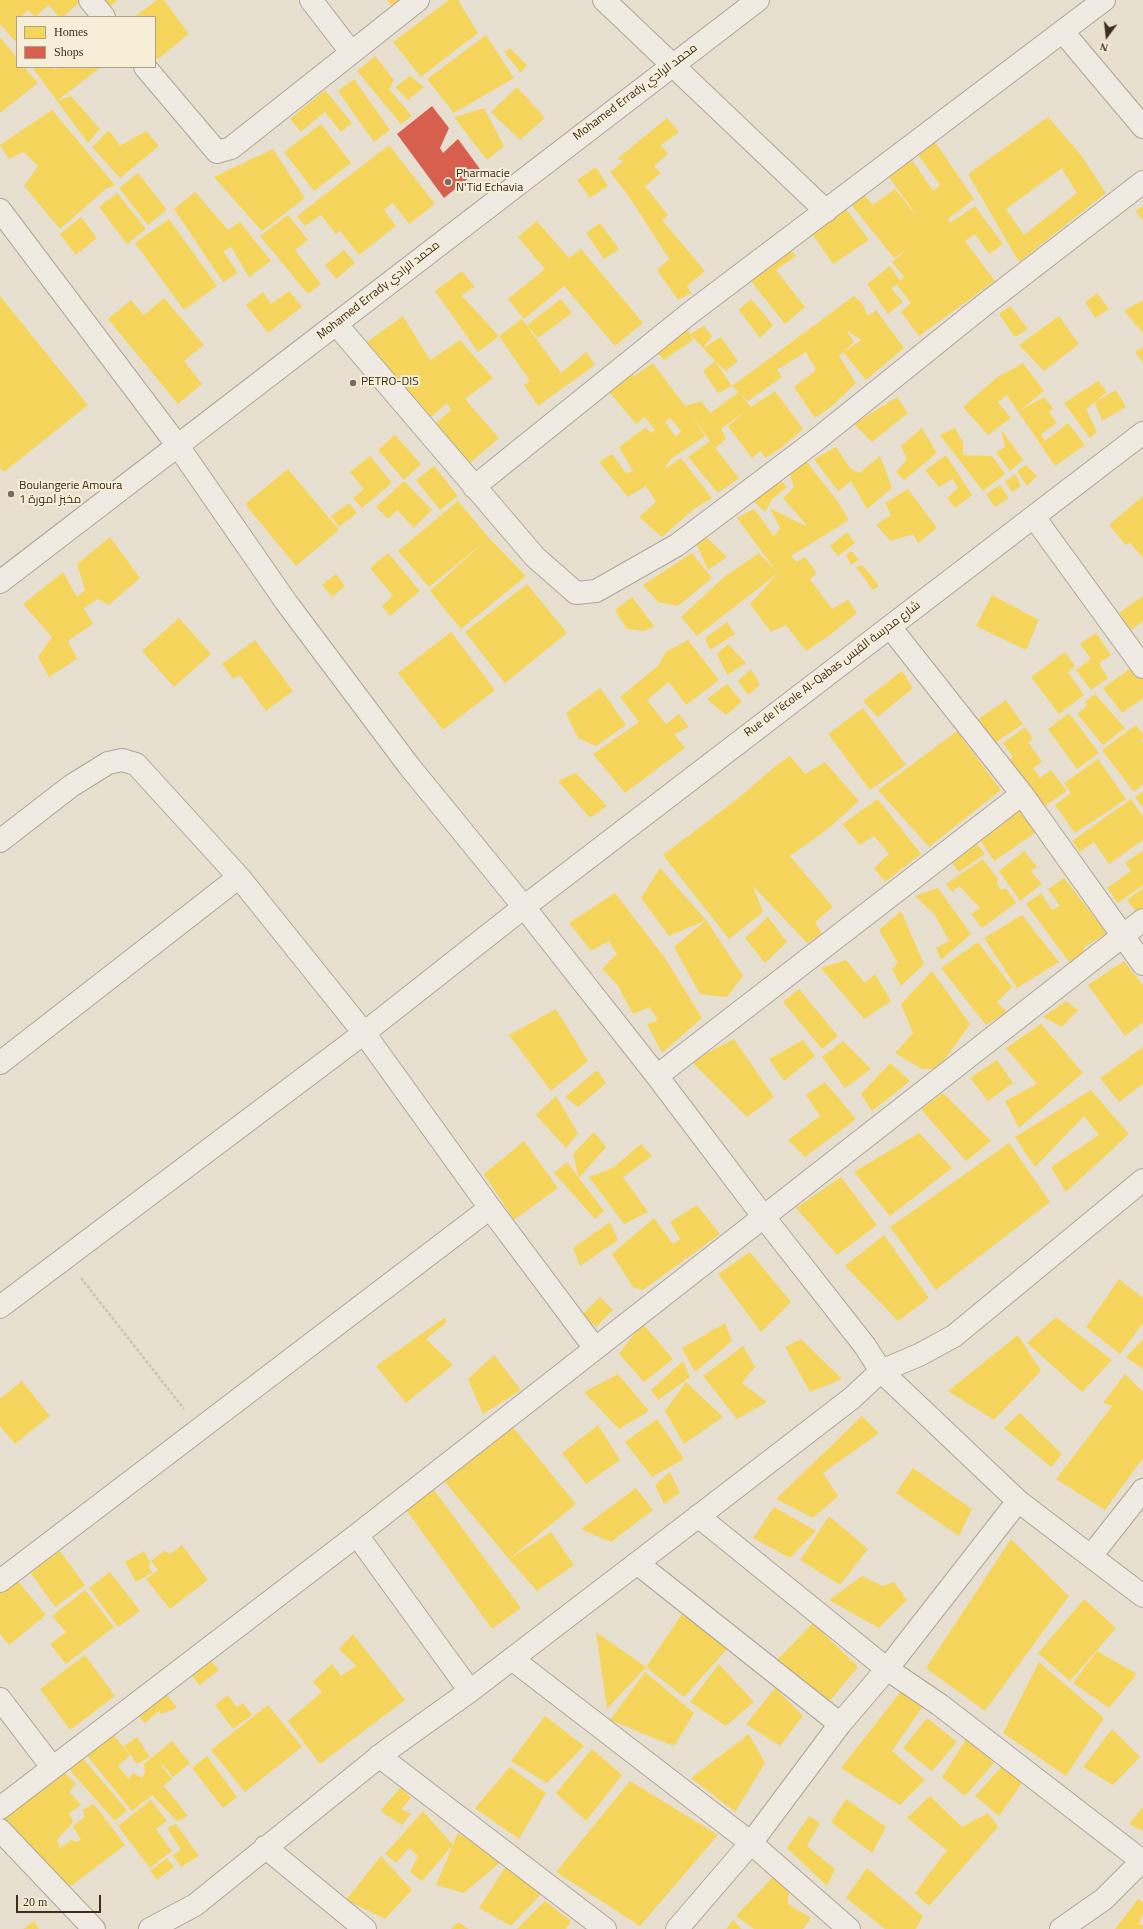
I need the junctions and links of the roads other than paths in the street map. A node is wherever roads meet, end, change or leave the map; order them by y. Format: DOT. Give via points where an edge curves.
graph roads {
  1 [pos="90,0"];
  2 [pos="311,0"];
  3 [pos="418,0"];
  4 [pos="604,0"];
  5 [pos="758,0"];
  6 [pos="1104,0"];
  7 [pos="103,16"];
  8 [pos="1063,32"];
  9 [pos="351,52"];
  10 [pos="673,64"];
  11 [pos="145,68"];
  12 [pos="1143,127"];
  13 [pos="1143,182"];
  14 [pos="0,210"];
  15 [pos="826,211"];
  16 [pos="336,324"];
  17 [pos="1143,433"];
  18 [pos="178,446"];
  19 [pos="474,487"];
  20 [pos="1034,517"];
  21 [pos="0,582"];
  22 [pos="890,627"];
  23 [pos="1143,667"];
  24 [pos="1022,794"];
  25 [pos="0,841"];
  26 [pos="239,877"];
  27 [pos="524,906"];
  28 [pos="1143,920"];
  29 [pos="1122,936"];
  30 [pos="1143,964"];
  31 [pos="364,1032"];
  32 [pos="0,1063"];
  33 [pos="657,1076"];
  34 [pos="1143,1180"];
  35 [pos="490,1208"];
  36 [pos="763,1216"];
  37 [pos="4,1296"];
  38 [pos="594,1347"];
  39 [pos="881,1371"];
  40 [pos="1143,1490"];
  41 [pos="1018,1501"];
  42 [pos="698,1516"];
  43 [pos="356,1535"];
  44 [pos="1091,1556"];
  45 [pos="637,1562"];
  46 [pos="0,1581"];
  47 [pos="1143,1596"];
  48 [pos="512,1658"];
  49 [pos="887,1669"];
  50 [pos="470,1691"];
  51 [pos="0,1699"];
  52 [pos="840,1724"];
  53 [pos="380,1756"];
  54 [pos="52,1767"];
  55 [pos="0,1808"];
  56 [pos="0,1830"];
  57 [pos="751,1843"];
  58 [pos="265,1848"];
  59 [pos="1142,1861"];
  60 [pos="94,1929"];
  61 [pos="150,1929"];
  62 [pos="365,1929"];
  63 [pos="605,1929"];
  64 [pos="677,1929"];
  65 [pos="849,1929"];
  66 [pos="1061,1929"];
  1 -- 7 [label="street"];
  2 -- 9 [label="street"];
  3 -- 9 [label="street"];
  4 -- 10 [label="street"];
  5 -- 10 [label="street, Mohamed Errady محمد الرادي"];
  6 -- 8 [label="street"];
  8 -- 12 [label="street"];
  8 -- 15 [label="street"];
  9 -- 11 [label="street" via="231,148 217,152"];
  10 -- 15 [label="street"];
  10 -- 16 [label="street, Mohamed Errady محمد الرادي"];
  13 -- 19 [label="street" via="984,305 815,441 677,545 596,591 576,594 556,577 535,557"];
  14 -- 18 [label="street"];
  15 -- 19 [label="street" via="690,313"];
  16 -- 18 [label="street, Mohamed Errady محمد الرادي"];
  16 -- 19 [label="street"];
  17 -- 20 [label="street, Rue de l'école Al-Qabas شارع مدرسة القبس"];
  18 -- 21 [label="street, Mohamed Errady محمد الرادي"];
  18 -- 27 [label="street" via="286,602 409,766"];
  20 -- 22 [label="street, Rue de l'école Al-Qabas شارع مدرسة القبس"];
  20 -- 23 [label="street"];
  22 -- 24 [label="street"];
  22 -- 27 [label="street, Rue de l'école Al-Qabas شارع مدرسة القبس"];
  24 -- 29 [label="street"];
  24 -- 33 [label="street"];
  25 -- 26 [label="street" via="71,786 108,763 122,760 136,764"];
  26 -- 31 [label="street"];
  26 -- 32 [label="street"];
  27 -- 31 [label="street, Rue de l'école Al-Qabas شارع مدرسة القبس"];
  27 -- 33 [label="street"];
  28 -- 29 [label="street"];
  29 -- 30 [label="street"];
  29 -- 36 [label="street"];
  31 -- 35 [label="street"];
  31 -- 37 [label="street, Rue de l'école Al-Qabas شارع مدرسة القبس" via="65,1257"];
  33 -- 36 [label="street"];
  34 -- 39 [label="street" via="954,1336 919,1356"];
  35 -- 38 [label="street"];
  35 -- 46 [label="street"];
  36 -- 38 [label="street"];
  36 -- 39 [label="street" via="865,1346"];
  38 -- 43 [label="street"];
  39 -- 41 [label="street"];
  39 -- 42 [label="street" via="852,1398"];
  40 -- 44 [label="street"];
  41 -- 44 [label="street"];
  41 -- 49 [label="street"];
  42 -- 45 [label="street"];
  42 -- 49 [label="street"];
  43 -- 50 [label="street"];
  43 -- 54 [label="street"];
  44 -- 47 [label="street"];
  45 -- 48 [label="street"];
  45 -- 52 [label="street"];
  48 -- 50 [label="street"];
  48 -- 57 [label="street"];
  49 -- 52 [label="street"];
  49 -- 59 [label="street" via="940,1705"];
  50 -- 53 [label="street"];
  51 -- 54 [label="street"];
  52 -- 57 [label="street"];
  53 -- 58 [label="street"];
  53 -- 63 [label="street"];
  54 -- 55 [label="street"];
  56 -- 60 [label="street"];
  57 -- 64 [label="street"];
  57 -- 65 [label="street"];
  58 -- 61 [label="street" via="195,1905"];
  58 -- 62 [label="street"];
  59 -- 66 [label="street" via="1104,1899"];
}
